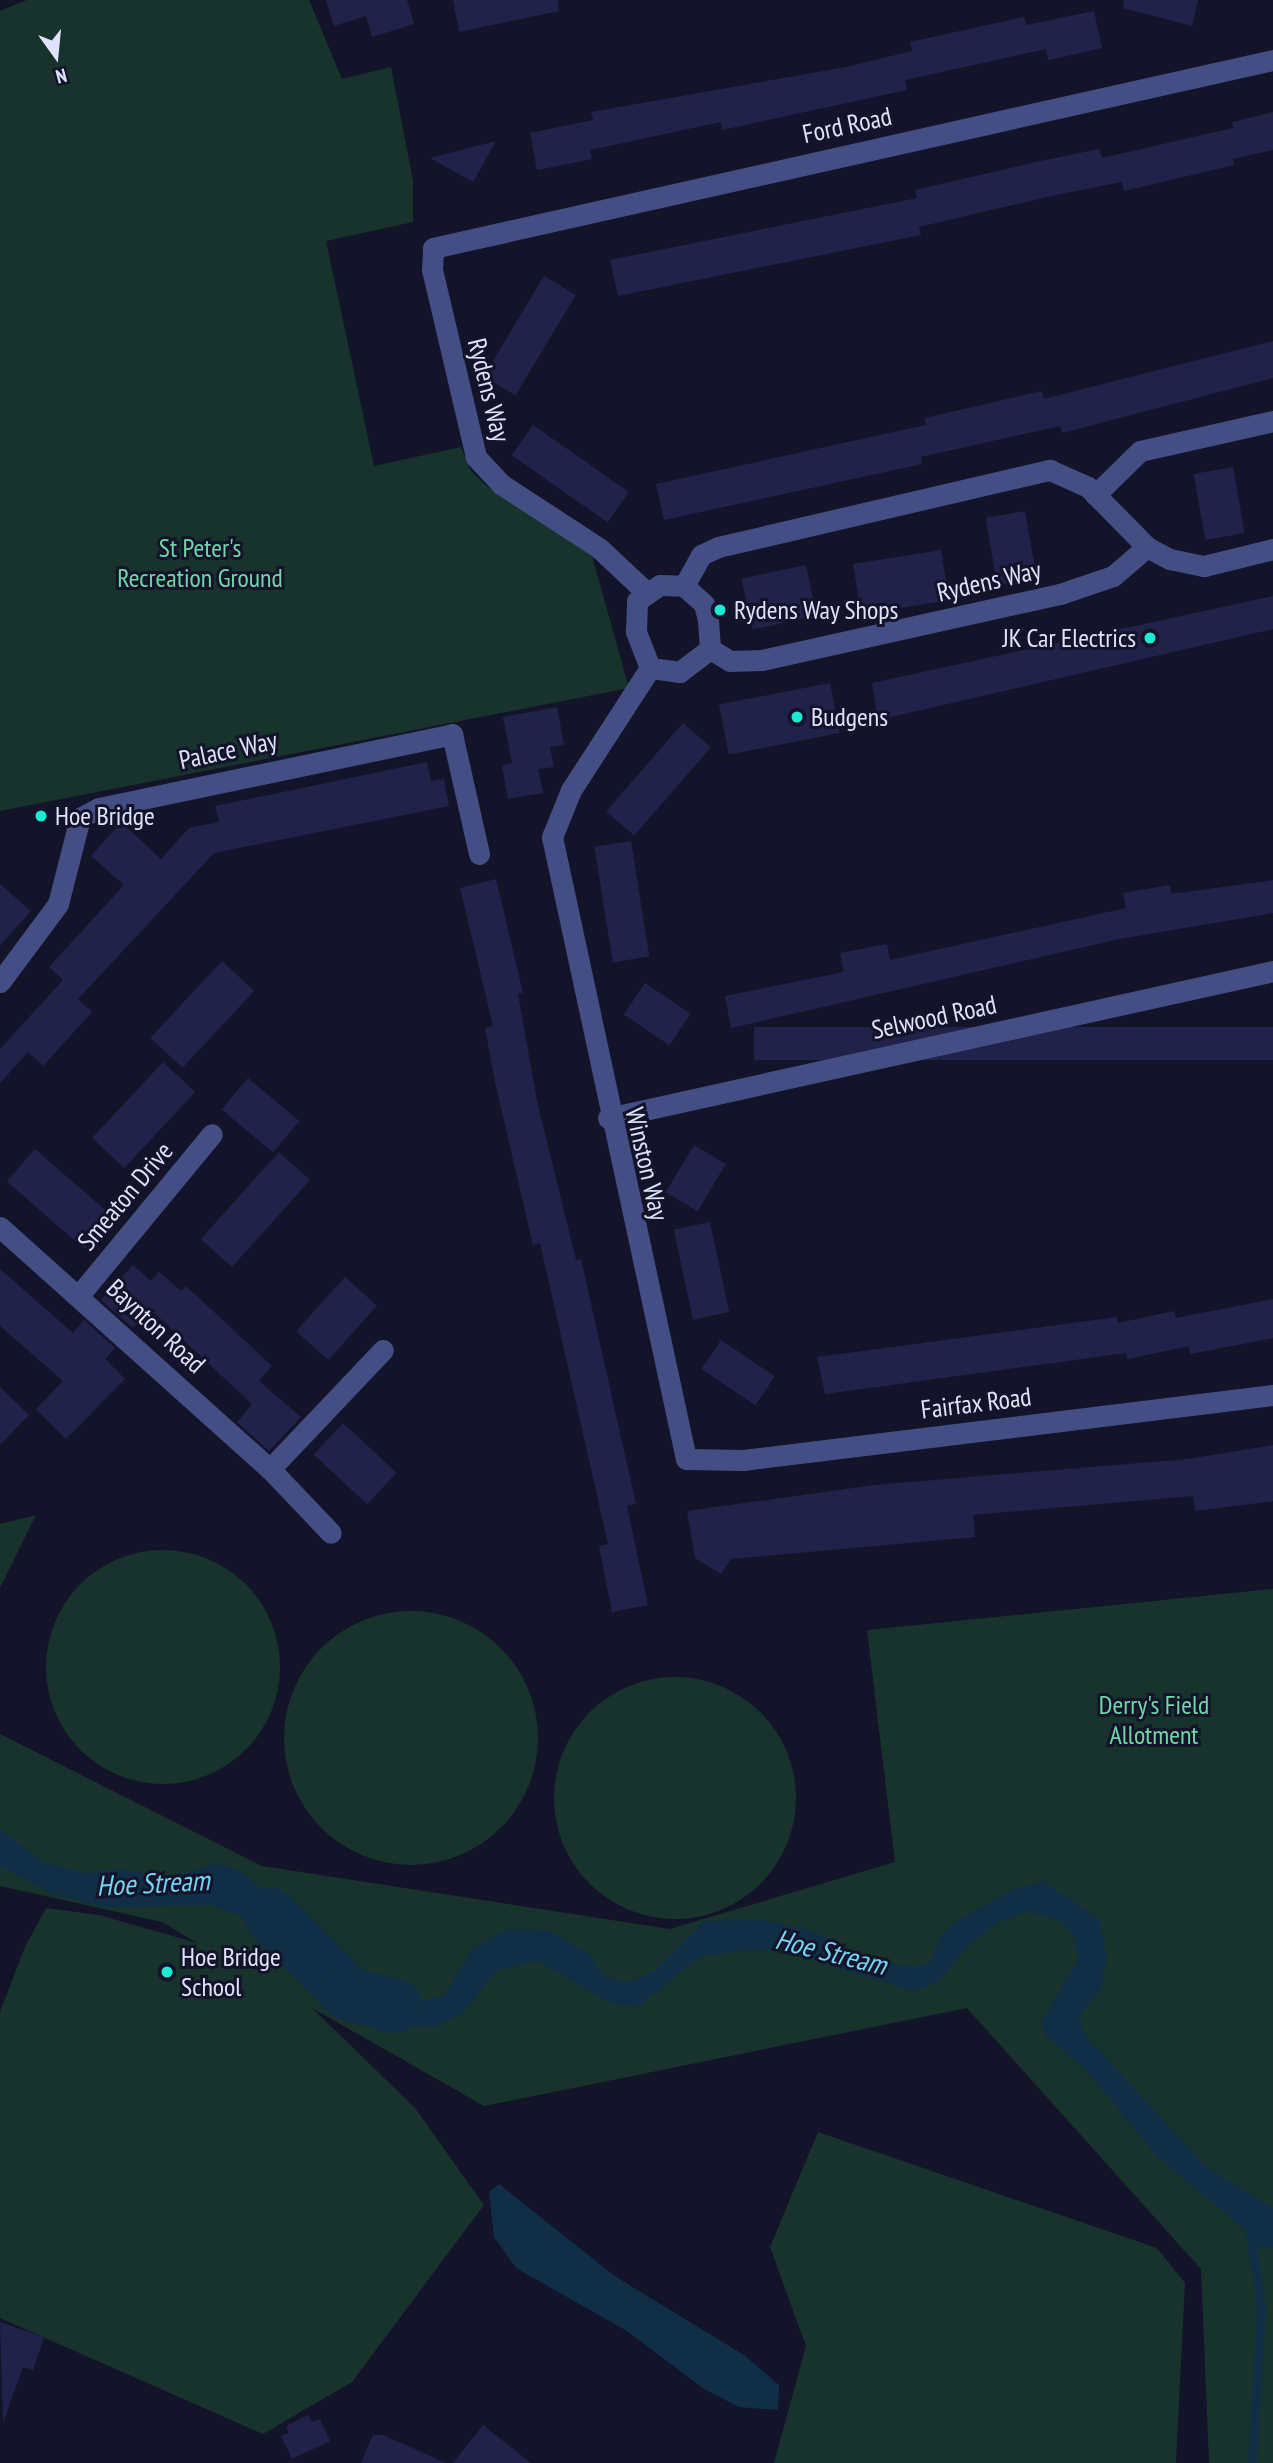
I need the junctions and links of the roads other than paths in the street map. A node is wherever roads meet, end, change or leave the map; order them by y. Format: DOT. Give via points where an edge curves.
graph roads {
  1 [pos="1273,60"];
  2 [pos="433,248"];
  3 [pos="1273,421"];
  4 [pos="1095,495"];
  5 [pos="1147,547"];
  6 [pos="1273,550"];
  7 [pos="684,586"];
  8 [pos="646,592"];
  9 [pos="710,649"];
  10 [pos="650,668"];
  11 [pos="479,854"];
  12 [pos="1273,971"];
  13 [pos="0,982"];
  14 [pos="608,1118"];
  15 [pos="212,1134"];
  16 [pos="0,1227"];
  17 [pos="80,1294"];
  18 [pos="383,1350"];
  19 [pos="1273,1395"];
  20 [pos="686,1459"];
  21 [pos="270,1469"];
  22 [pos="331,1533"];
  1 -- 2 [label="street, Ford Road"];
  2 -- 8 [label="street, Rydens Way" via="432,270 476,457 501,484 598,548"];
  3 -- 4 [label="street" via="1140,451"];
  4 -- 5 [label="street"];
  4 -- 7 [label="street" via="1051,470 835,517 718,547 701,555"];
  5 -- 6 [label="street" via="1204,566"];
  5 -- 9 [label="street, Rydens Way" via="1113,576 1060,594 762,660 730,661"];
  7 -- 8 [label="street"];
  7 -- 9 [label="street" via="704,604"];
  8 -- 10 [label="street" via="635,615"];
  9 -- 10 [label="street" via="680,672"];
  10 -- 14 [label="street, Winston Way" via="557,813 552,837"];
  11 -- 13 [label="street, Palace Way" via="452,734 99,808 80,818 58,904"];
  12 -- 14 [label="street, Selwood Road"];
  14 -- 20 [label="street, Winston Way"];
  15 -- 17 [label="street, Smeaton Drive"];
  16 -- 17 [label="street, Baynton Road"];
  17 -- 21 [label="street, Baynton Road"];
  18 -- 21 [label="street"];
  19 -- 20 [label="street, Fairfax Road" via="743,1461"];
  21 -- 22 [label="street, Baynton Road"];
}
